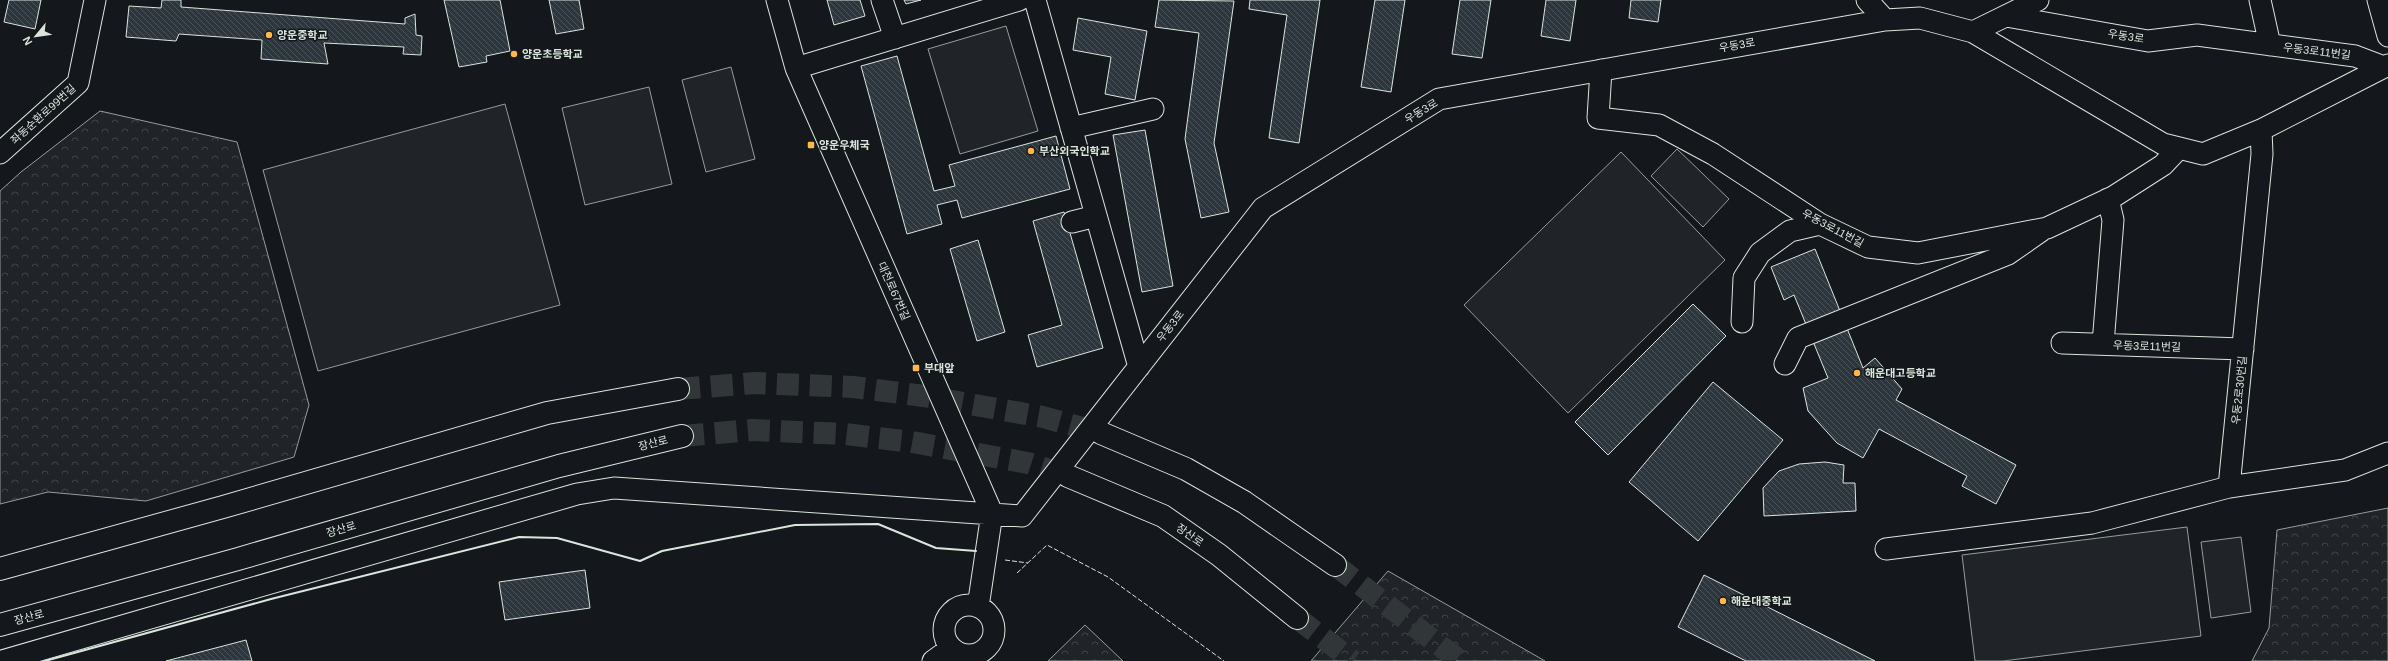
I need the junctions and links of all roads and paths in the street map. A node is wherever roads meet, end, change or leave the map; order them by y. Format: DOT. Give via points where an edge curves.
graph roads {
  1 [pos="95,0"];
  2 [pos="777,0"];
  3 [pos="882,0"];
  4 [pos="1019,0"];
  5 [pos="1035,0"];
  6 [pos="1867,0"];
  7 [pos="2038,0"];
  8 [pos="2260,0"];
  9 [pos="2378,0"];
  10 [pos="2006,16"];
  11 [pos="1885,20"];
  12 [pos="1973,32"];
  13 [pos="2388,36"];
  14 [pos="894,38"];
  15 [pos="2270,45"];
  16 [pos="2386,66"];
  17 [pos="796,68"];
  18 [pos="1601,70"];
  19 [pos="1153,109"];
  20 [pos="1071,128"];
  21 [pos="2261,130"];
  22 [pos="2179,148"];
  23 [pos="0,153"];
  24 [pos="2108,199"];
  25 [pos="1096,216"];
  26 [pos="1072,222"];
  27 [pos="1820,224"];
  28 [pos="2047,228"];
  29 [pos="1742,322"];
  30 [pos="2062,343"];
  31 [pos="2103,344"];
  32 [pos="2243,349"];
  33 [pos="1785,364"];
  34 [pos="1139,367"];
  35 [pos="678,389"];
  36 [pos="1101,433"];
  37 [pos="682,436"];
  38 [pos="2388,453"];
  39 [pos="1068,476"];
  40 [pos="2229,487"];
  41 [pos="992,513"];
  42 [pos="1886,549"];
  43 [pos="1335,565"];
  44 [pos="0,569"];
  45 [pos="978,607"];
  46 [pos="1297,618"];
  47 [pos="0,625"];
  48 [pos="951,648"];
  49 [pos="984,657"];
  50 [pos="2,661"];
  51 [pos="933,661"];
  1 -- 23 [label="street, 좌동순환로99번길" via="78,82"];
  2 -- 17 [label="street, 대천로67번길"];
  3 -- 14 [label="street"];
  4 -- 14 [label="street"];
  5 -- 20 [label="street"];
  6 -- 11 [label="street"];
  7 -- 10 [label="street"];
  8 -- 15 [label="street, 우동3로11번길"];
  9 -- 13 [label="street"];
  10 -- 12 [label="street"];
  10 -- 15 [label="street, 우동3로" via="2148,40 2197,35"];
  11 -- 12 [label="street, 우동3로" via="1920,18"];
  11 -- 18 [label="street, 우동3로"];
  12 -- 22 [label="street, 우동3로11번길" via="2162,144"];
  14 -- 17 [label="street"];
  15 -- 16 [label="street, 우동3로11번길" via="2355,56"];
  16 -- 21 [label="street, 우동3로11번길"];
  17 -- 41 [label="street, 대천로67번길"];
  18 -- 27 [label="street, 우동3로11번길" via="1598,118 1660,125 1713,154"];
  18 -- 34 [label="street, 우동3로" via="1439,99 1263,208"];
  19 -- 20 [label="street"];
  20 -- 25 [label="street"];
  21 -- 22 [label="street, 우동3로11번길" via="2203,154"];
  21 -- 32 [label="street, 우동2로30번길" via="2262,154"];
  22 -- 24 [label="street, 우동3로11번길" via="2163,165"];
  24 -- 28 [label="street, 우동3로11번길"];
  24 -- 31 [label="street, 우동3로11번길" via="2113,220"];
  25 -- 26 [label="street"];
  25 -- 34 [label="street"];
  27 -- 28 [label="street, 우동3로11번길" via="1868,247 1918,253"];
  27 -- 29 [label="street" via="1790,231 1760,253 1744,278"];
  28 -- 33 [label="street" via="2008,254 1798,338"];
  30 -- 31 [label="street"];
  31 -- 32 [label="street, 우동3로11번길"];
  32 -- 40 [label="street, 우동2로30번길"];
  34 -- 41 [label="street, 우동3로" via="1022,516"];
  35 -- 44 [label="highway" via="547,413"];
  36 -- 43 [label="highway" via="1186,469 1244,502"];
  37 -- 47 [label="highway, 장산로" via="559,466"];
  38 -- 40 [label="street" via="2345,470"];
  39 -- 46 [label="highway, 장산로" via="1163,516 1219,556"];
  40 -- 42 [label="street" via="2092,523"];
  41 -- 45 [label="street"];
  41 -- 50 [label="street" via="614,488 578,494"];
  45 -- 48 [label="street" via="961,606 948,617 944,633"];
  45 -- 49 [label="street" via="990,618 994,633"];
  48 -- 49 [label="street" via="965,655"];
  48 -- 51 [label="street"];
}
